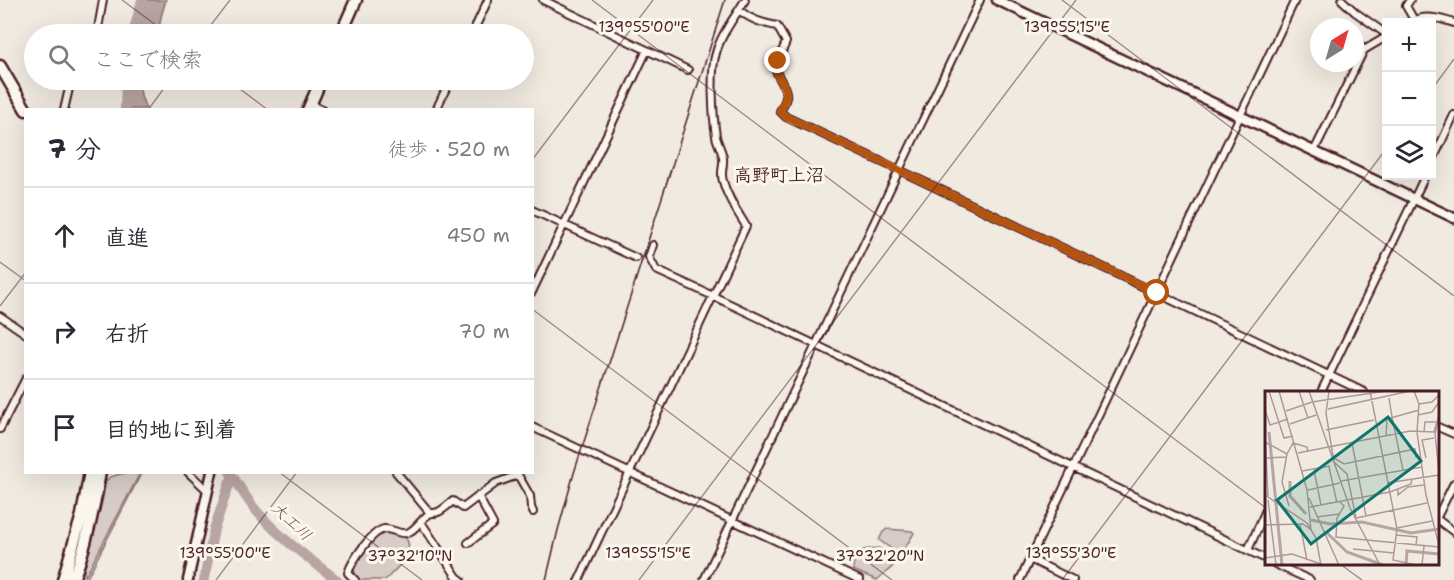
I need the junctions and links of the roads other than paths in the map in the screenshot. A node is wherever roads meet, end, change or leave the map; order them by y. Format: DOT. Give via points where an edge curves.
graph roads {
  1 [pos="104,0"];
  2 [pos="356,0"];
  3 [pos="488,0"];
  4 [pos="543,0"];
  5 [pos="745,0"];
  6 [pos="980,0"];
  7 [pos="997,0"];
  8 [pos="1295,0"];
  9 [pos="1342,0"];
  10 [pos="1410,0"];
  11 [pos="739,10"];
  12 [pos="1411,18"];
  13 [pos="1428,18"];
  14 [pos="1454,23"];
  15 [pos="99,24"];
  16 [pos="345,24"];
  17 [pos="477,24"];
  18 [pos="1382,32"];
  19 [pos="1382,38"];
  20 [pos="647,50"];
  21 [pos="1364,50"];
  22 [pos="0,66"];
  23 [pos="688,70"];
  24 [pos="1353,72"];
  25 [pos="0,74"];
  26 [pos="68,90"];
  27 [pos="317,90"];
  28 [pos="445,90"];
  29 [pos="309,107"];
  30 [pos="25,108"];
  31 [pos="64,108"];
  32 [pos="437,108"];
  33 [pos="24,114"];
  34 [pos="1454,115"];
  35 [pos="1240,116"];
  36 [pos="1314,151"];
  37 [pos="1436,152"];
  38 [pos="899,170"];
  39 [pos="1423,180"];
  40 [pos="1414,199"];
  41 [pos="534,211"];
  42 [pos="1454,218"];
  43 [pos="564,224"];
  44 [pos="653,245"];
  45 [pos="636,258"];
  46 [pos="534,288"];
  47 [pos="1157,293"];
  48 [pos="712,296"];
  49 [pos="0,316"];
  50 [pos="24,333"];
  51 [pos="816,345"];
  52 [pos="1329,376"];
  53 [pos="24,382"];
  54 [pos="1323,391"];
  55 [pos="1360,391"];
  56 [pos="534,428"];
  57 [pos="1439,428"];
  58 [pos="0,429"];
  59 [pos="1454,434"];
  60 [pos="1073,467"];
  61 [pos="628,473"];
  62 [pos="90,474"];
  63 [pos="100,474"];
  64 [pos="190,474"];
  65 [pos="398,474"];
  66 [pos="518,474"];
  67 [pos="211,475"];
  68 [pos="1454,483"];
  69 [pos="208,491"];
  70 [pos="478,496"];
  71 [pos="1439,511"];
  72 [pos="533,512"];
  73 [pos="1265,512"];
  74 [pos="430,513"];
  75 [pos="732,521"];
  76 [pos="1439,521"];
  77 [pos="421,522"];
  78 [pos="1454,532"];
  79 [pos="468,543"];
  80 [pos="1248,550"];
  81 [pos="1265,558"];
  82 [pos="1030,559"];
  83 [pos="1277,565"];
  84 [pos="1062,578"];
  85 [pos="63,580"];
  86 [pos="73,580"];
  87 [pos="189,580"];
  88 [pos="355,580"];
  89 [pos="461,580"];
  90 [pos="579,580"];
  91 [pos="704,580"];
  92 [pos="860,580"];
  93 [pos="1020,580"];
  94 [pos="1073,580"];
  95 [pos="1310,580"];
  1 -- 15 [label="street"];
  2 -- 16 [label="highway"];
  3 -- 17 [label="street"];
  4 -- 20 [label="street"];
  5 -- 11 [label="street"];
  6 -- 38 [label="street"];
  7 -- 35 [label="street"];
  8 -- 35 [label="street"];
  9 -- 18 [label="street"];
  10 -- 12 [label="street" via="1406,6"];
  11 -- 38 [label="street" via="759,22 777,26 786,42 775,68 786,90 780,111 786,117"];
  11 -- 48 [label="street" via="715,53 713,93 716,137 724,166 721,178 746,226"];
  13 -- 14 [label="street"];
  19 -- 21 [label="street"];
  20 -- 23 [label="street"];
  20 -- 43 [label="street"];
  22 -- 30 [label="highway"];
  24 -- 36 [label="street"];
  25 -- 33 [label="highway"];
  26 -- 31 [label="street"];
  27 -- 29 [label="highway"];
  28 -- 32 [label="street"];
  34 -- 37 [label="street"];
  35 -- 36 [label="street"];
  35 -- 47 [label="street"];
  36 -- 40 [label="street"];
  38 -- 47 [label="street"];
  38 -- 51 [label="street"];
  39 -- 40 [label="street"];
  40 -- 42 [label="street"];
  40 -- 52 [label="street"];
  41 -- 43 [label="street"];
  43 -- 45 [label="street"];
  43 -- 46 [label="street"];
  44 -- 48 [label="street" via="649,257 656,270"];
  47 -- 52 [label="street"];
  47 -- 60 [label="street"];
  48 -- 51 [label="street"];
  48 -- 61 [label="street"];
  49 -- 50 [label="street"];
  51 -- 60 [label="street"];
  51 -- 75 [label="street"];
  52 -- 54 [label="street"];
  52 -- 55 [label="street"];
  53 -- 58 [label="street"];
  56 -- 61 [label="street"];
  57 -- 59 [label="street"];
  60 -- 80 [label="street"];
  60 -- 82 [label="street"];
  61 -- 75 [label="street"];
  61 -- 90 [label="street"];
  62 -- 85 [label="highway"];
  63 -- 86 [label="highway"];
  64 -- 69 [label="street"];
  65 -- 74 [label="street"];
  66 -- 70 [label="street"];
  66 -- 72 [label="street" via="530,496"];
  67 -- 69 [label="street"];
  68 -- 71 [label="street"];
  69 -- 87 [label="street"];
  70 -- 74 [label="street" via="463,508 453,501 439,512"];
  70 -- 79 [label="street" via="493,524"];
  73 -- 80 [label="street"];
  74 -- 77 [label="street"];
  75 -- 91 [label="street"];
  75 -- 92 [label="street"];
  76 -- 78 [label="street"];
  77 -- 88 [label="street" via="406,533 386,529 374,535 351,565 348,573"];
  77 -- 89 [label="street"];
  80 -- 81 [label="street"];
  82 -- 84 [label="street"];
  82 -- 93 [label="street"];
  83 -- 95 [label="street"];
  84 -- 94 [label="street"];
}
